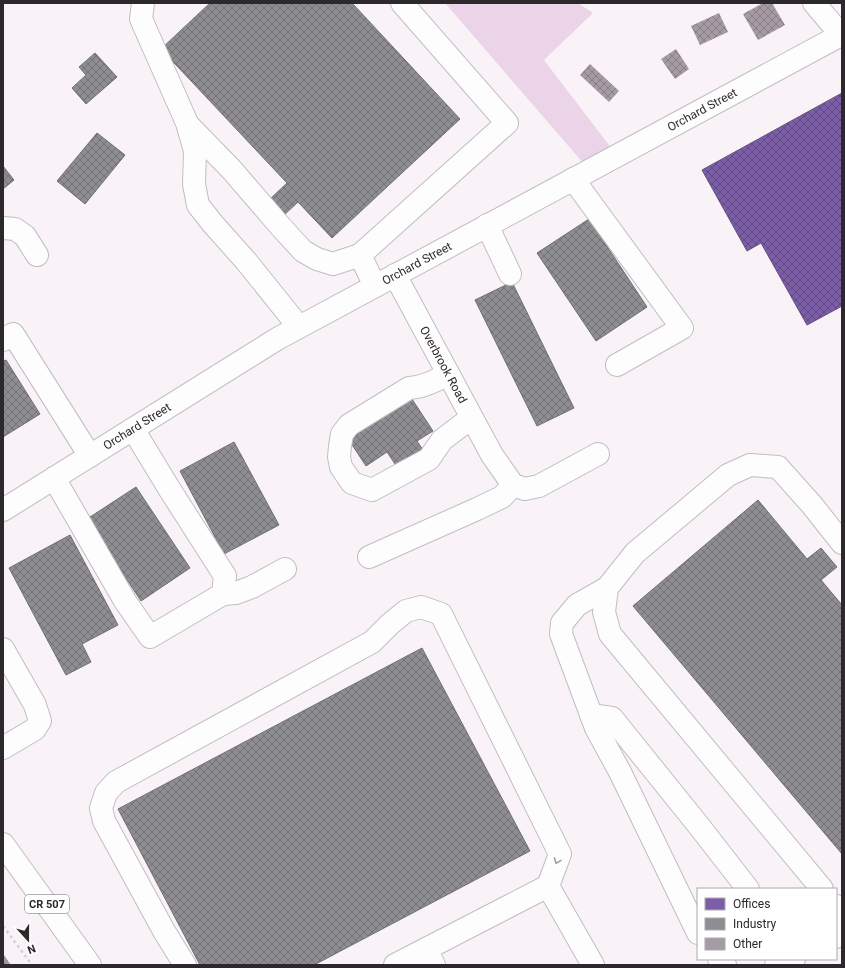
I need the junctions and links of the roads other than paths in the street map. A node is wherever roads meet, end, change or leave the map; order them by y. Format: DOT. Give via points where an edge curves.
graph roads {
  1 [pos="402,3"];
  2 [pos="814,3"];
  3 [pos="140,8"];
  4 [pos="841,35"];
  5 [pos="187,123"];
  6 [pos="573,179"];
  7 [pos="487,225"];
  8 [pos="3,228"];
  9 [pos="36,255"];
  10 [pos="360,255"];
  11 [pos="510,274"];
  12 [pos="395,275"];
  13 [pos="375,286"];
  14 [pos="299,327"];
  15 [pos="3,340"];
  16 [pos="617,366"];
  17 [pos="448,374"];
  18 [pos="472,418"];
  19 [pos="133,429"];
  20 [pos="598,454"];
  21 [pos="90,456"];
  22 [pos="54,478"];
  23 [pos="512,485"];
  24 [pos="3,510"];
  25 [pos="842,542"];
  26 [pos="369,557"];
  27 [pos="285,569"];
  28 [pos="607,588"];
  29 [pos="223,594"];
  30 [pos="3,649"];
  31 [pos="591,715"];
  32 [pos="3,748"];
  33 [pos="3,844"];
  34 [pos="548,886"];
  35 [pos="747,888"];
  36 [pos="821,888"];
  37 [pos="697,931"];
  38 [pos="430,957"];
  39 [pos="791,960"];
  40 [pos="90,965"];
  41 [pos="185,965"];
  42 [pos="395,965"];
  43 [pos="593,965"];
  44 [pos="776,965"];
  1 -- 10 [label="street" via="507,124"];
  2 -- 4 [label="street"];
  3 -- 5 [label="street"];
  4 -- 6 [label="street, Orchard Street"];
  5 -- 10 [label="street" via="303,251 333,264"];
  5 -- 14 [label="street" via="195,151 194,184 198,205"];
  6 -- 7 [label="street, Orchard Street"];
  6 -- 16 [label="street" via="682,328"];
  7 -- 11 [label="street"];
  7 -- 12 [label="street, Orchard Street"];
  8 -- 9 [label="street" via="15,229 25,236"];
  10 -- 13 [label="street"];
  12 -- 13 [label="street, Orchard Street"];
  12 -- 17 [label="street, Overbrook Road"];
  13 -- 14 [label="street, Orchard Street"];
  14 -- 19 [label="street, Orchard Street"];
  15 -- 21 [label="street" via="13,334"];
  17 -- 18 [label="street, Overbrook Road"];
  17 -- 18 [label="street" via="433,382 409,388 349,425 342,434 339,457 341,467 352,483 372,490 429,458 442,440"];
  18 -- 23 [label="street, Overbrook Road" via="492,456"];
  19 -- 21 [label="street, Orchard Street"];
  19 -- 29 [label="street" via="225,576"];
  20 -- 23 [label="street" via="539,486 525,489"];
  21 -- 22 [label="street, Orchard Street"];
  22 -- 24 [label="street, Orchard Street"];
  22 -- 29 [label="street" via="125,601 150,637"];
  23 -- 26 [label="street" via="502,497"];
  25 -- 28 [label="street" via="778,467 750,465 728,475 635,553"];
  27 -- 29 [label="street" via="252,587 236,593"];
  28 -- 31 [label="street" via="577,605 562,623 561,634"];
  28 -- 36 [label="street" via="604,612 610,634"];
  30 -- 32 [label="street" via="35,705 40,721 35,729"];
  31 -- 35 [label="street" via="612,718"];
  31 -- 37 [label="street"];
  33 -- 40 [label="street, CR 507"];
  34 -- 38 [label="street"];
  41 -- 34 [label="street, one-way" via="104,821 101,808 106,793 116,782 372,642 406,611 422,607 441,614 560,854"];
  34 -- 43 [label="street"];
  38 -- 42 [label="street"];
  39 -- 44 [label="street"];
}
